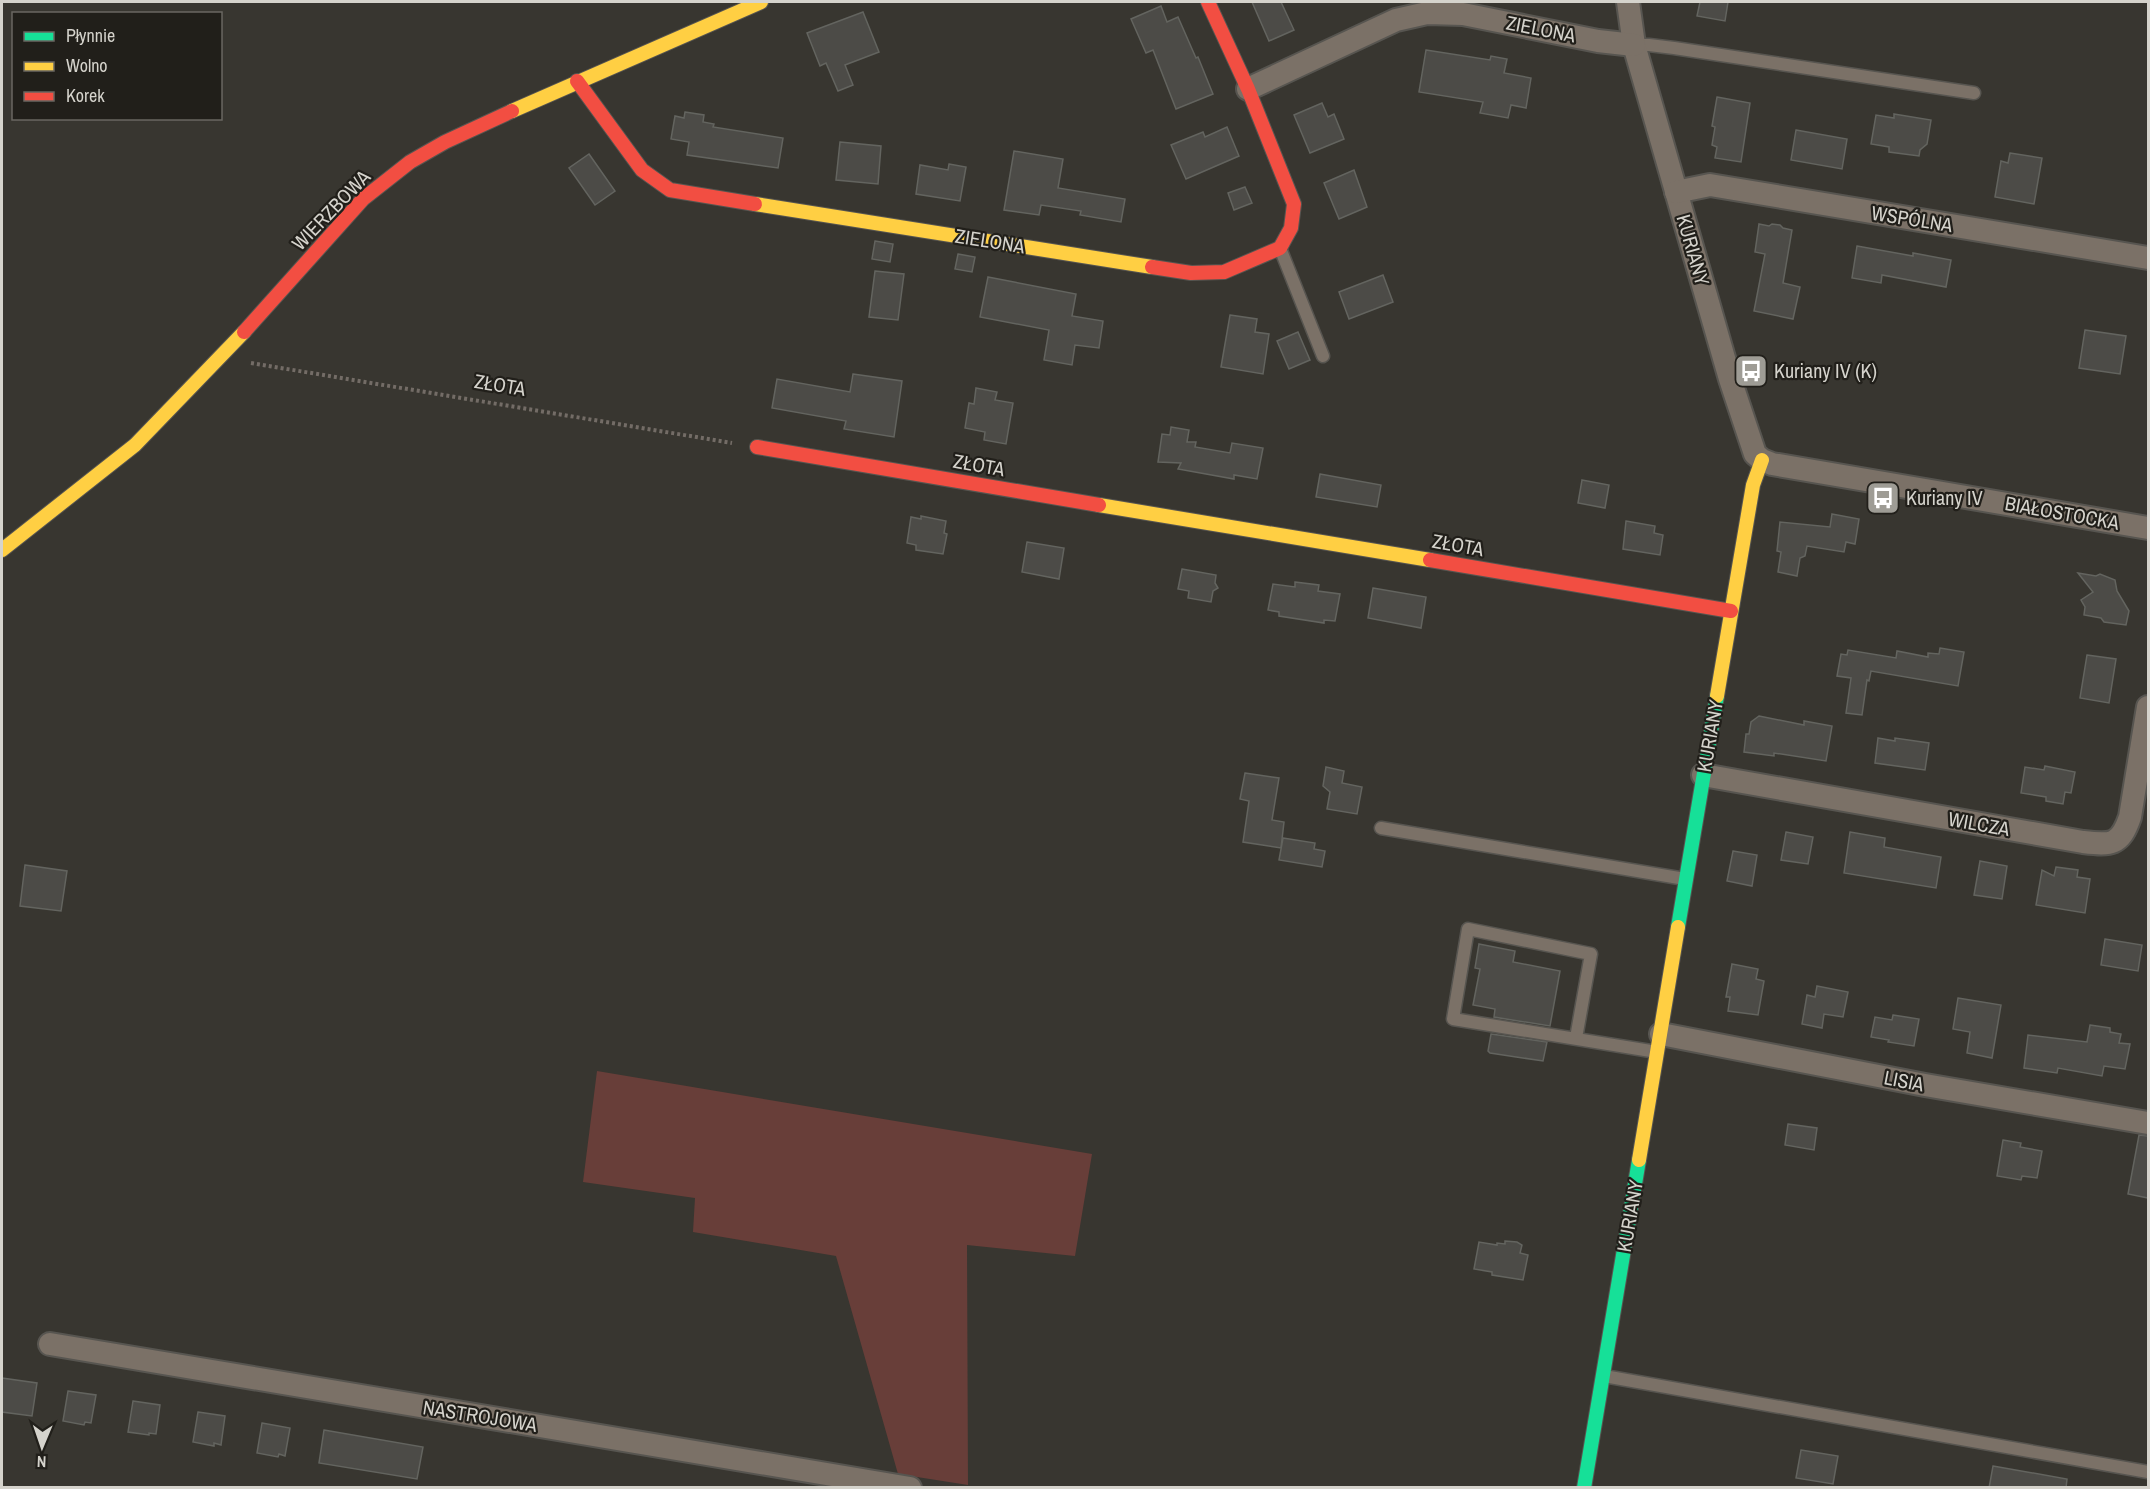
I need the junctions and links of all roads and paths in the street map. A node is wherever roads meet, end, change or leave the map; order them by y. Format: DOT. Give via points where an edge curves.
graph roads {
  1 [pos="761,2"];
  2 [pos="1208,2"];
  3 [pos="1628,2"];
  4 [pos="1634,45"];
  5 [pos="577,81"];
  6 [pos="1248,89"];
  7 [pos="1974,93"];
  8 [pos="1676,192"];
  9 [pos="1280,248"];
  10 [pos="2148,258"];
  11 [pos="1323,356"];
  12 [pos="221,358"];
  13 [pos="757,447"];
  14 [pos="1762,460"];
  15 [pos="2148,528"];
  16 [pos="2,550"];
  17 [pos="1731,611"];
  18 [pos="2148,707"];
  19 [pos="1703,775"];
  20 [pos="1381,828"];
  21 [pos="1686,879"];
  22 [pos="1576,1038"];
  23 [pos="1660,1043"];
  24 [pos="2148,1123"];
  25 [pos="50,1344"];
  26 [pos="1603,1376"];
  27 [pos="2148,1472"];
  28 [pos="910,1488"];
  29 [pos="1584,1488"];
  1 -- 5 [label="street, WIERZBOWA"];
  2 -- 6 [label="street"];
  3 -- 4 [label="street, KURIANY"];
  4 -- 6 [label="street, ZIELONA" via="1463,14 1427,13 1396,20"];
  4 -- 7 [label="lane"];
  4 -- 8 [label="street, KURIANY"];
  5 -- 9 [label="street, ZIELONA" via="642,170 669,190 1191,273 1224,272"];
  5 -- 12 [label="street, WIERZBOWA" via="410,162 363,199"];
  6 -- 9 [label="street" via="1294,204 1291,228"];
  8 -- 10 [label="street, WSPÓLNA" via="1710,185"];
  8 -- 14 [label="street, KURIANY" via="1750,444"];
  9 -- 11 [label="lane"];
  12 -- 13 [label="path, ZŁOTA"];
  12 -- 16 [label="street, WIERZBOWA" via="135,445"];
  13 -- 17 [label="street, ZŁOTA"];
  14 -- 15 [label="street, BIAŁOSTOCKA" via="1772,465"];
  14 -- 17 [label="street, KURIANY" via="1753,485"];
  17 -- 19 [label="street, KURIANY"];
  18 -- 19 [label="street, WILCZA" via="2130,818 2115,843 2083,842"];
  19 -- 21 [label="street, KURIANY"];
  20 -- 21 [label="lane"];
  21 -- 23 [label="street, KURIANY"];
  22 -- 22 [label="lane" via="1453,1019 1468,929 1591,954"];
  22 -- 23 [label="lane"];
  23 -- 24 [label="street, LISIA"];
  23 -- 26 [label="street, KURIANY"];
  25 -- 28 [label="street, NASTROJOWA"];
  26 -- 27 [label="lane"];
  26 -- 29 [label="street, KURIANY"];
}
